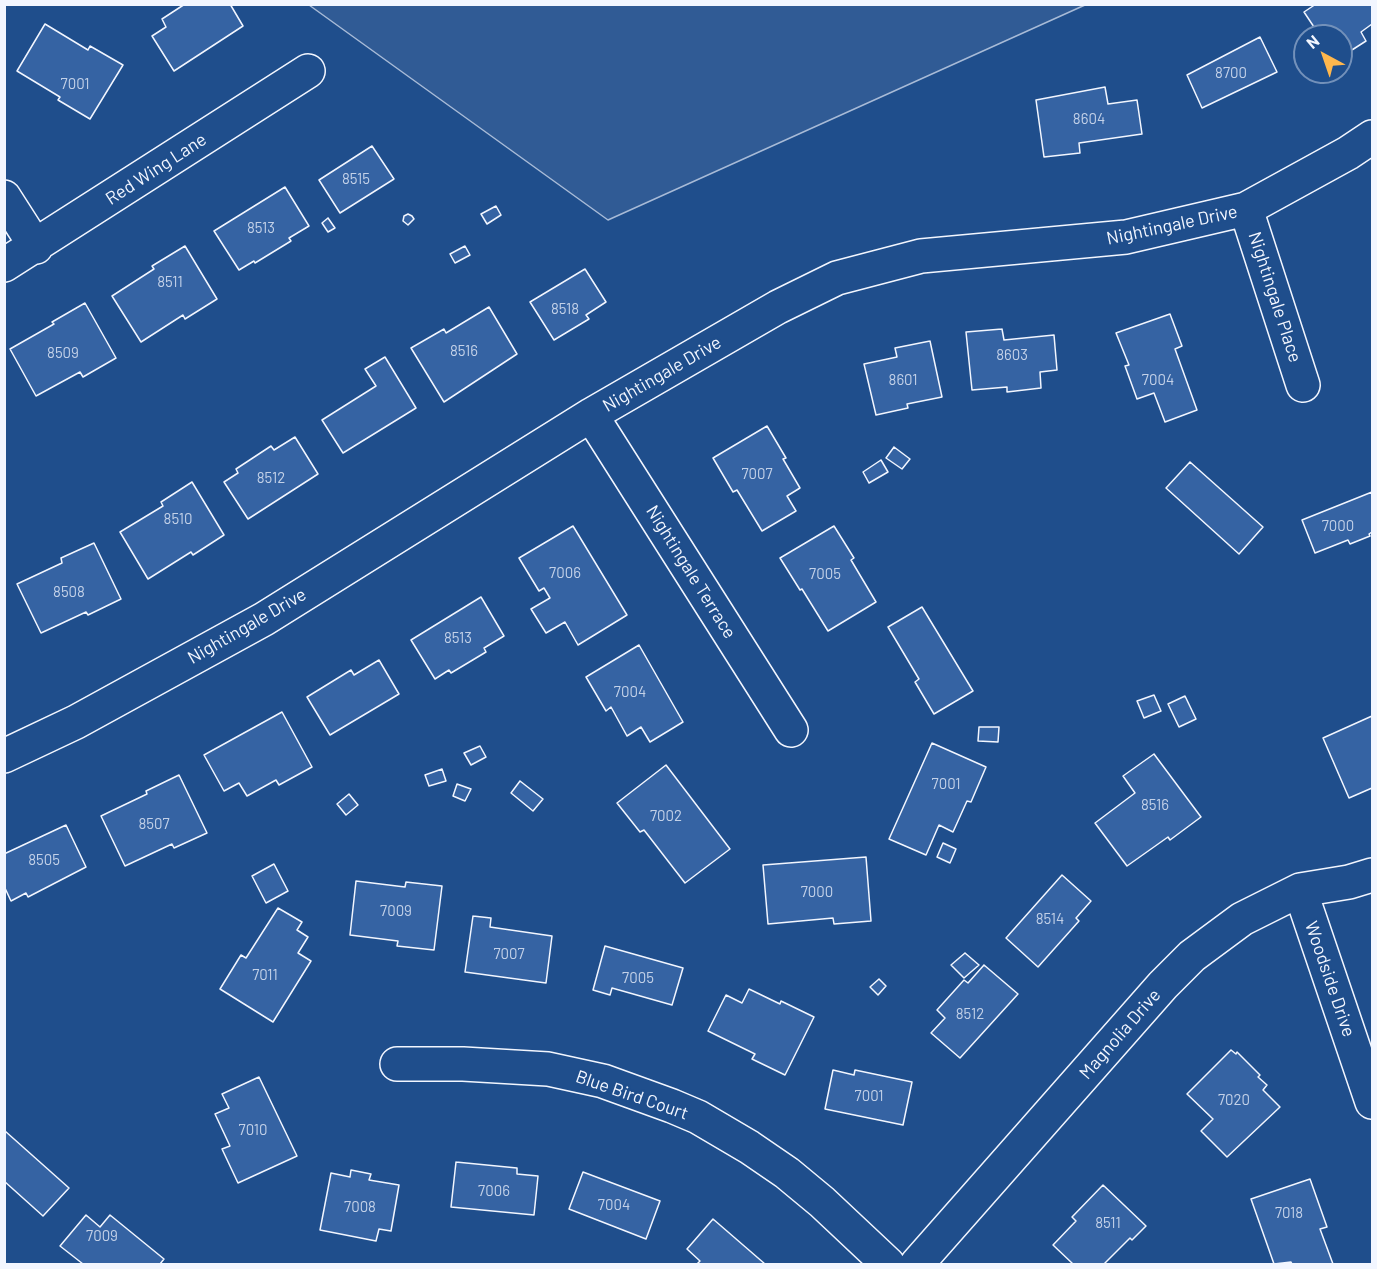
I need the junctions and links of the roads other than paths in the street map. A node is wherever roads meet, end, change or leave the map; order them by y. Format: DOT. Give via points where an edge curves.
graph roads {
  1 [pos="308,71"];
  2 [pos="1372,137"];
  3 [pos="4,197"];
  4 [pos="1246,209"];
  5 [pos="36,247"];
  6 [pos="4,265"];
  7 [pos="1303,385"];
  8 [pos="591,415"];
  9 [pos="790,730"];
  10 [pos="4,756"];
  11 [pos="1372,875"];
  12 [pos="1300,890"];
  13 [pos="398,1064"];
  14 [pos="1372,1102"];
  15 [pos="888,1264"];
  16 [pos="917,1264"];
  1 -- 5 [label="street, Red Wing Lane"];
  2 -- 4 [label="street, Nightingale Drive"];
  3 -- 5 [label="street"];
  4 -- 7 [label="street, Nightingale Place"];
  4 -- 8 [label="street, Nightingale Drive" via="1126,237 921,256 837,278 778,307"];
  5 -- 6 [label="street, Red Wing Lane"];
  8 -- 9 [label="street, Nightingale Terrace"];
  8 -- 10 [label="street, Nightingale Drive" via="264,619 76,722"];
  11 -- 12 [label="street, Magnolia Drive"];
  12 -- 14 [label="street, Woodside Drive"];
  12 -- 16 [label="street, Magnolia Drive" via="1242,919 1192,956"];
  13 -- 15 [label="street, Blue Bird Court" via="548,1069 603,1081 672,1106 698,1117 788,1173"];
}
